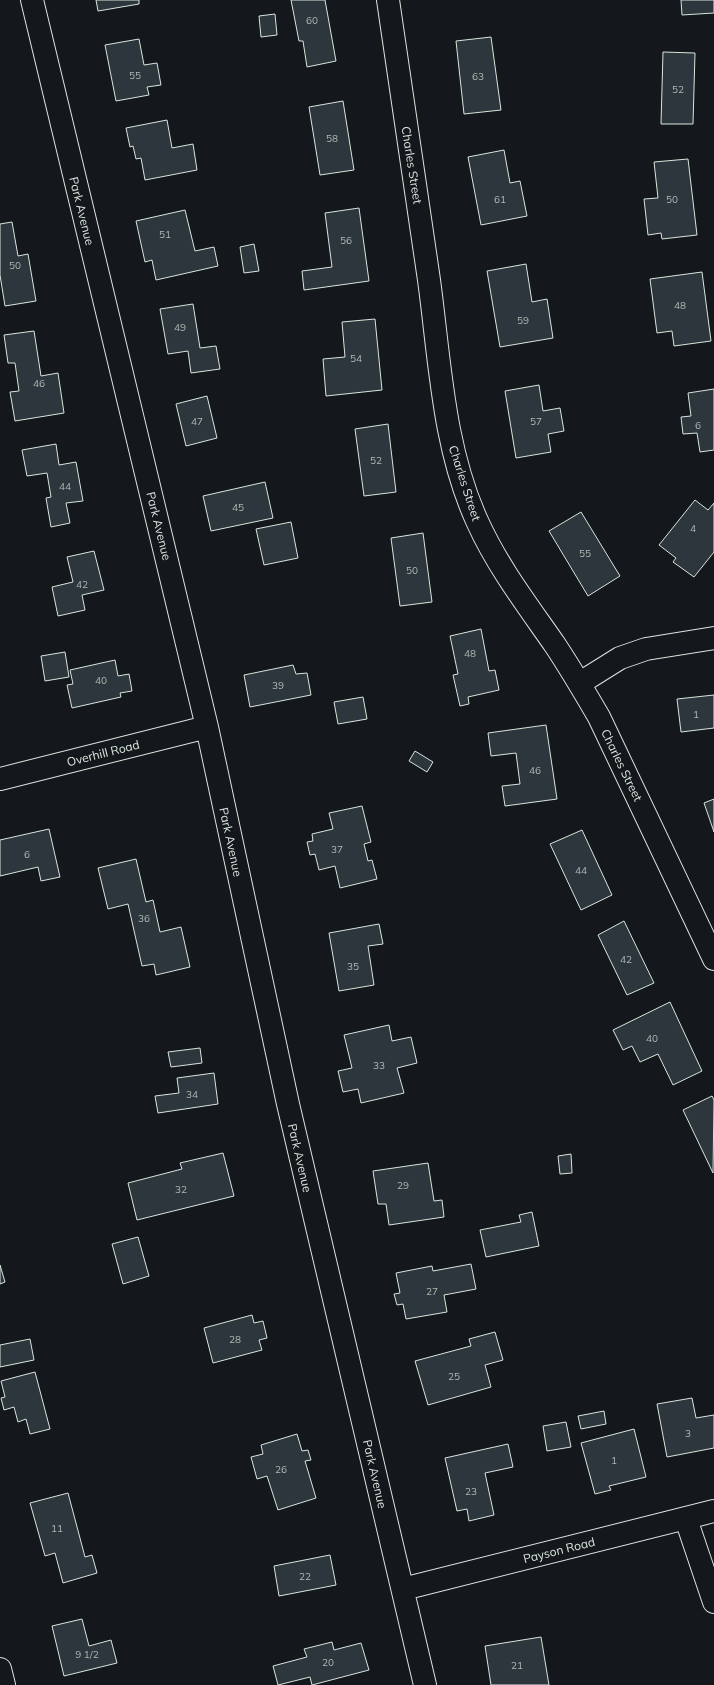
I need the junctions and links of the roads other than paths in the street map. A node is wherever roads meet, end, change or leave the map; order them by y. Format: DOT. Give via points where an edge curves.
graph roads {
  1 [pos="32,0"];
  2 [pos="388,0"];
  3 [pos="714,638"];
  4 [pos="580,683"];
  5 [pos="207,727"];
  6 [pos="0,779"];
  7 [pos="714,959"];
  8 [pos="714,1511"];
  9 [pos="686,1519"];
  10 [pos="403,1589"];
  11 [pos="714,1602"];
  12 [pos="0,1669"];
  13 [pos="4,1685"];
  14 [pos="425,1685"];
  1 -- 5 [label="street, Park Avenue"];
  2 -- 4 [label="street, Charles Street" via="455,459 478,523 493,552"];
  3 -- 4 [label="street" via="646,649 620,658"];
  4 -- 7 [label="street, Charles Street"];
  5 -- 6 [label="street, Overhill Road"];
  5 -- 10 [label="street, Park Avenue" via="288,1104"];
  8 -- 9 [label="street, Payson Road"];
  9 -- 10 [label="street, Payson Road"];
  9 -- 11 [label="street"];
  10 -- 14 [label="street, Park Avenue"];
  12 -- 13 [label="street"];
}
